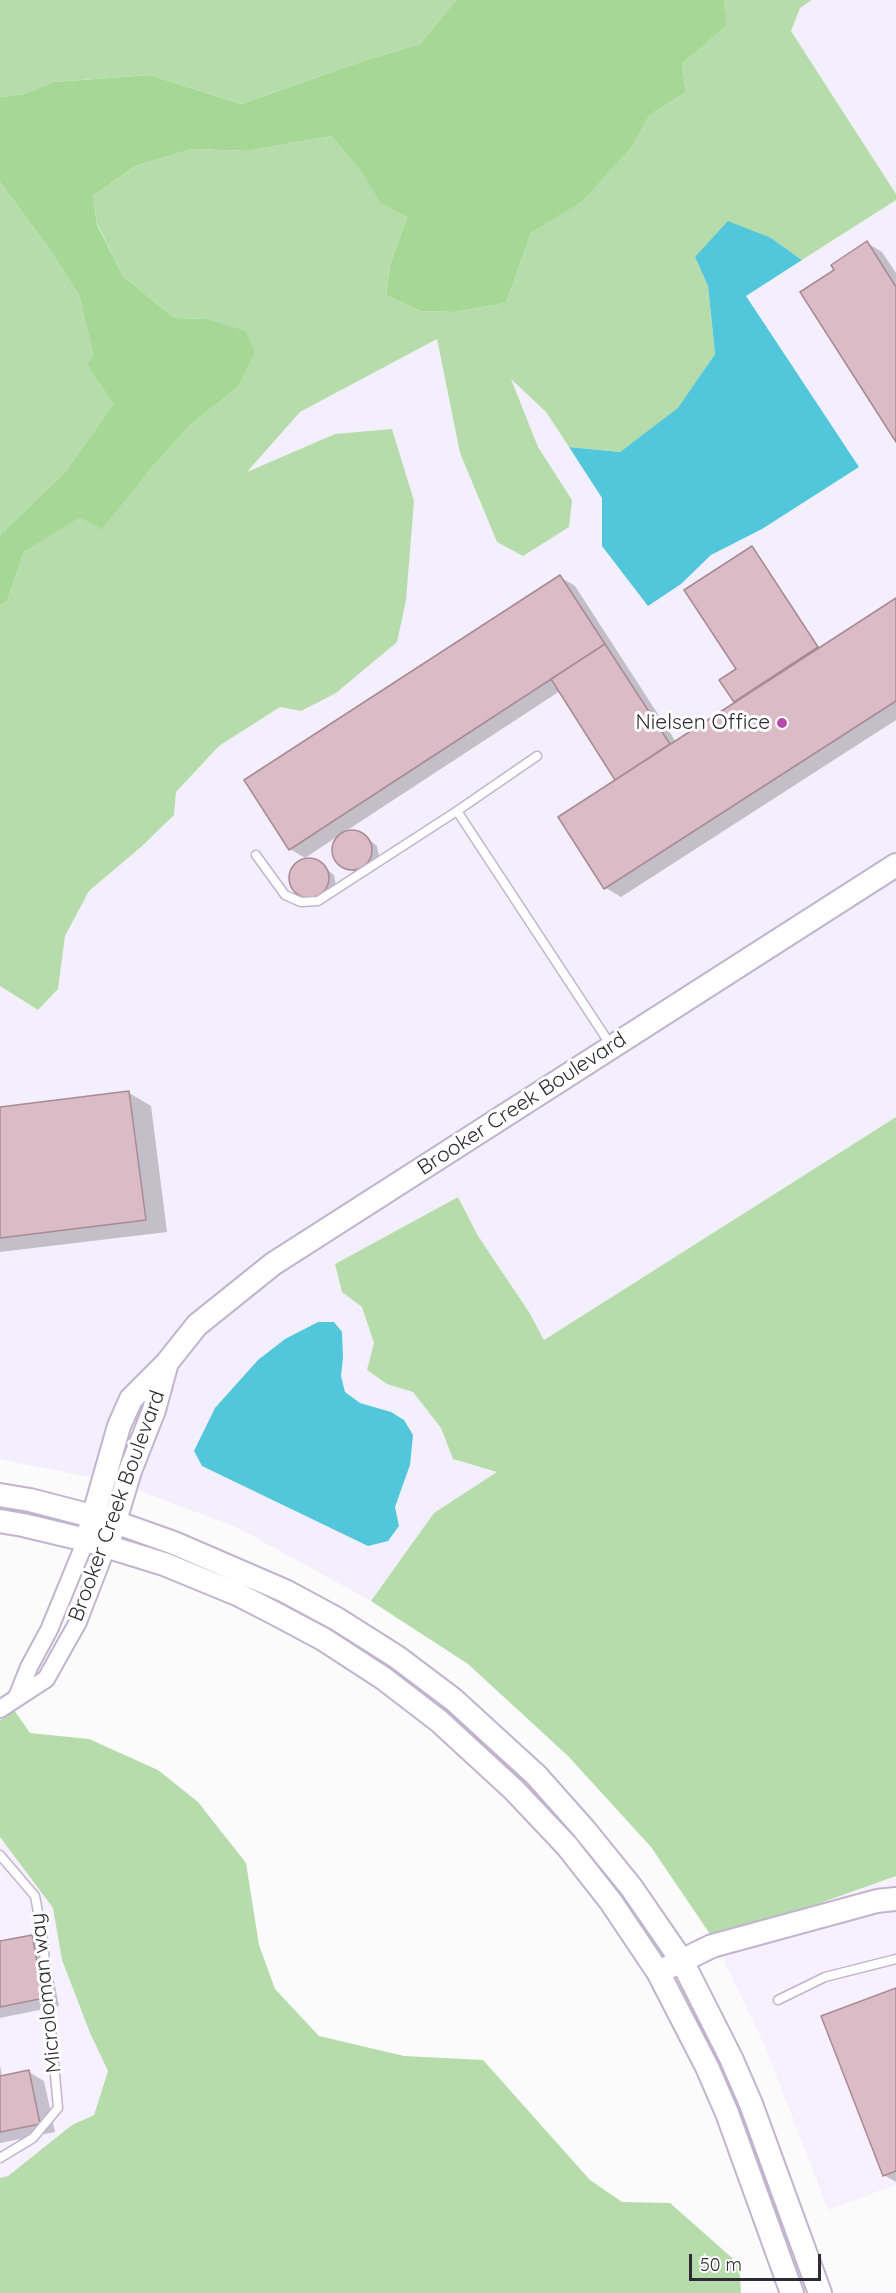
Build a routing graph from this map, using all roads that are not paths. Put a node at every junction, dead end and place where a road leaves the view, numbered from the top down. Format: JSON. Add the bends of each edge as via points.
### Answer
{"nodes":[{"id":1,"x":537,"y":756,"type":"dead end"},
{"id":2,"x":457,"y":811,"type":"junction"},
{"id":3,"x":256,"y":855,"type":"dead end"},
{"id":4,"x":896,"y":865,"type":"edge"},
{"id":5,"x":612,"y":1047,"type":"junction"},
{"id":6,"x":0,"y":1495,"type":"edge"},
{"id":7,"x":104,"y":1518,"type":"junction"},
{"id":8,"x":0,"y":1521,"type":"edge"},
{"id":9,"x":96,"y":1544,"type":"junction"},
{"id":10,"x":17,"y":1697,"type":"junction"},
{"id":11,"x":0,"y":1709,"type":"edge"},
{"id":12,"x":0,"y":1855,"type":"edge"},
{"id":13,"x":896,"y":1899,"type":"edge"},
{"id":14,"x":896,"y":1959,"type":"edge"},
{"id":15,"x":682,"y":1961,"type":"junction"},
{"id":16,"x":658,"y":1972,"type":"junction"},
{"id":17,"x":778,"y":2000,"type":"dead end"},
{"id":18,"x":0,"y":2158,"type":"edge"},
{"id":19,"x":792,"y":2293,"type":"edge"},
{"id":20,"x":820,"y":2293,"type":"edge"}],
"edges":[{"from":1,"to":2,"type":"lane"},
{"from":2,"to":3,"type":"lane","via":[[318,901],[301,902],[285,895]]},
{"from":2,"to":5,"type":"lane"},
{"from":4,"to":5,"type":"main road","name":"Brooker Creek Boulevard"},
{"from":5,"to":7,"type":"main road","name":"Brooker Creek Boulevard","via":[[273,1264],[197,1325],[166,1364],[154,1410],[130,1471]]},
{"from":6,"to":7,"type":"main road"},
{"from":7,"to":9,"type":"main road","name":"Brooker Creek Boulevard"},
{"from":7,"to":15,"type":"main road","via":[[183,1546],[285,1591],[397,1657],[454,1700],[536,1775],[585,1829]]},
{"from":8,"to":9,"type":"main road"},
{"from":9,"to":10,"type":"street","name":"Brooker Creek Boulevard","via":[[29,1667]]},
{"from":9,"to":10,"type":"street","name":"Brooker Creek Boulevard","via":[[78,1622],[46,1678]]},
{"from":9,"to":16,"type":"main road","via":[[164,1564],[237,1594],[323,1639],[383,1678],[430,1714],[514,1790],[567,1846]]},
{"from":10,"to":11,"type":"street","name":"Brooker Creek Boulevard"},
{"from":12,"to":18,"type":"lane","name":"Microloman way","via":[[35,1896],[43,1940],[58,2108],[33,2138]]},
{"from":13,"to":15,"type":"main road","via":[[712,1946]]},
{"from":14,"to":17,"type":"lane","via":[[825,1977]]},
{"from":15,"to":16,"type":"main road"},
{"from":15,"to":20,"type":"main road","via":[[751,2104]]},
{"from":16,"to":19,"type":"main road","via":[[727,2113]]}]}
